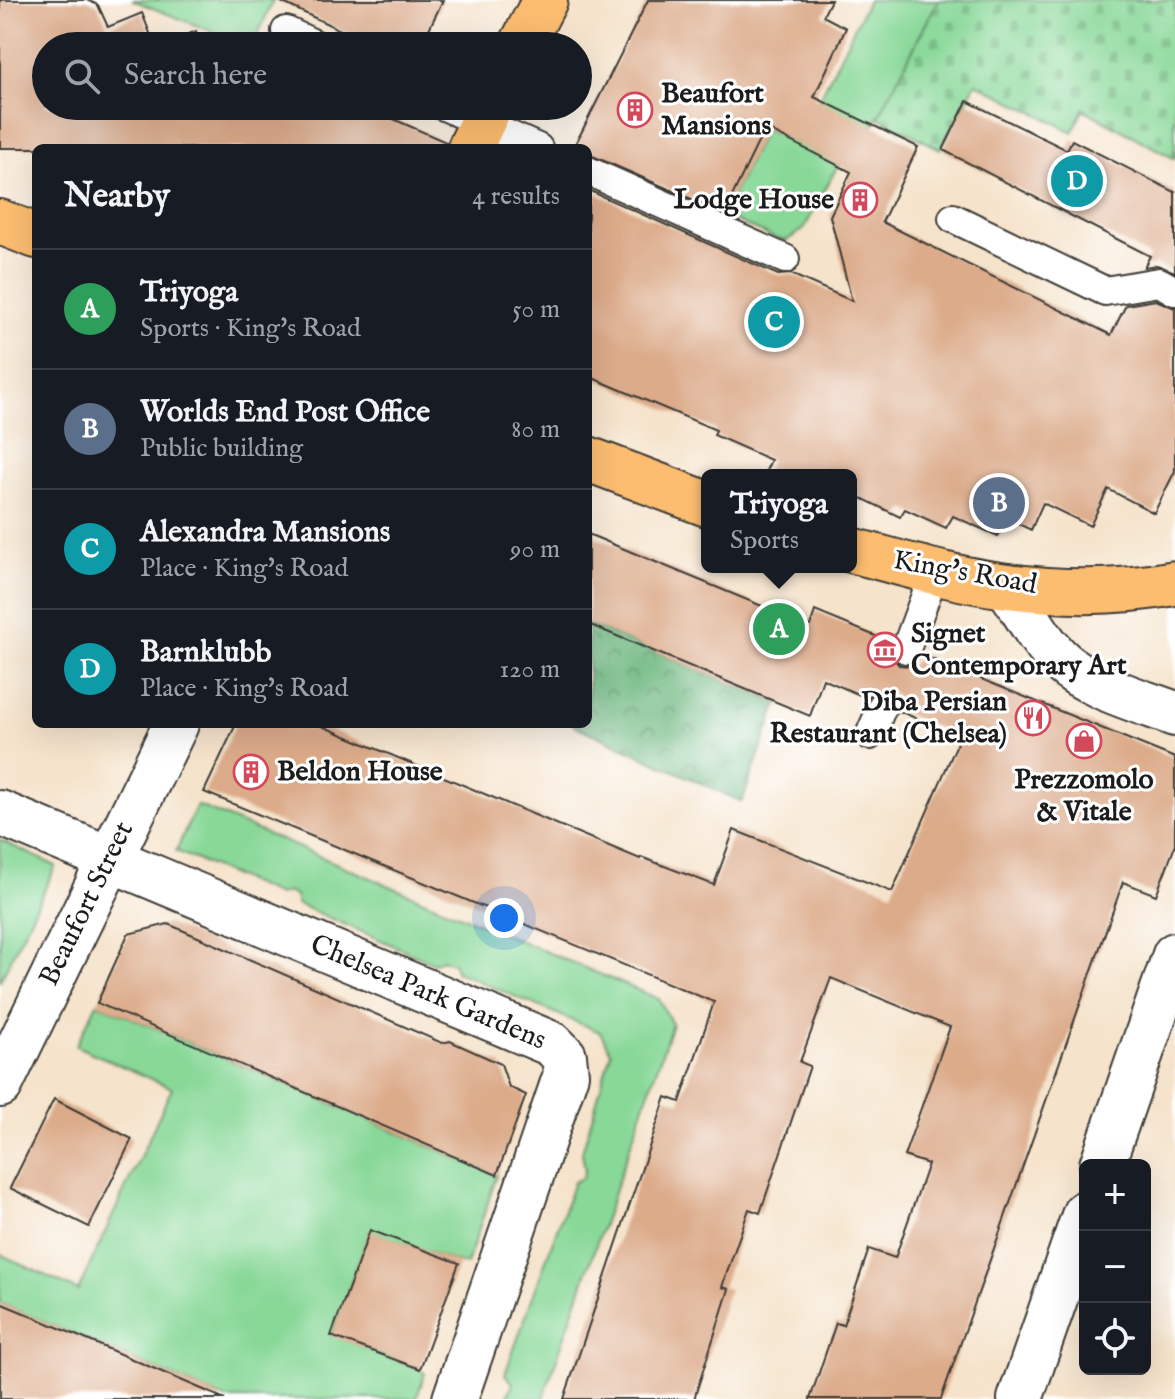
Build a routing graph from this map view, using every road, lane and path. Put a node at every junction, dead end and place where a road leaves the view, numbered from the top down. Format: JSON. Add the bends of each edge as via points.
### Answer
{"nodes":[{"id":1,"x":545,"y":0,"type":"edge"},
{"id":2,"x":528,"y":32,"type":"edge"},
{"id":3,"x":471,"y":121,"type":"edge"},
{"id":4,"x":528,"y":144,"type":"edge"},
{"id":5,"x":592,"y":173,"type":"edge"},
{"id":6,"x":953,"y":218,"type":"dead end"},
{"id":7,"x":0,"y":222,"type":"edge"},
{"id":8,"x":32,"y":234,"type":"edge"},
{"id":9,"x":785,"y":259,"type":"dead end"},
{"id":10,"x":1175,"y":291,"type":"edge"},
{"id":11,"x":592,"y":461,"type":"edge"},
{"id":12,"x":701,"y":502,"type":"edge"},
{"id":13,"x":857,"y":552,"type":"edge"},
{"id":14,"x":935,"y":571,"type":"junction"},
{"id":15,"x":1175,"y":583,"type":"edge"},
{"id":16,"x":1007,"y":586,"type":"junction"},
{"id":17,"x":906,"y":649,"type":"dead end"},
{"id":18,"x":883,"y":705,"type":"dead end"},
{"id":19,"x":1175,"y":714,"type":"edge"},
{"id":20,"x":174,"y":728,"type":"edge"},
{"id":21,"x":870,"y":735,"type":"dead end"},
{"id":22,"x":0,"y":813,"type":"edge"},
{"id":23,"x":109,"y":859,"type":"junction"},
{"id":24,"x":1175,"y":955,"type":"edge"},
{"id":25,"x":0,"y":1085,"type":"edge"},
{"id":26,"x":1104,"y":1159,"type":"edge"},
{"id":27,"x":1079,"y":1230,"type":"edge"},
{"id":28,"x":455,"y":1399,"type":"edge"},
{"id":29,"x":1020,"y":1399,"type":"edge"}],
"edges":[{"from":1,"to":2,"type":"main road"},
{"from":3,"to":4,"type":"lane"},
{"from":5,"to":9,"type":"lane"},
{"from":6,"to":10,"type":"lane","via":[[1105,291],[1159,282]]},
{"from":7,"to":8,"type":"main road"},
{"from":11,"to":12,"type":"main road"},
{"from":13,"to":14,"type":"main road","name":"King's Road"},
{"from":14,"to":16,"type":"main road","name":"King's Road"},
{"from":14,"to":17,"type":"lane"},
{"from":15,"to":16,"type":"main road","name":"King's Road","via":[[1102,589]]},
{"from":16,"to":19,"type":"street","via":[[1063,663],[1098,684]]},
{"from":18,"to":21,"type":"lane"},
{"from":20,"to":23,"type":"street","name":"Beaufort Street"},
{"from":22,"to":23,"type":"street","name":"Chelsea Park Gardens"},
{"from":23,"to":25,"type":"street","name":"Beaufort Street"},
{"from":23,"to":28,"type":"street","name":"Chelsea Park Gardens","via":[[552,1044],[564,1056],[566,1074]]},
{"from":24,"to":26,"type":"street"},
{"from":27,"to":29,"type":"street"}]}
